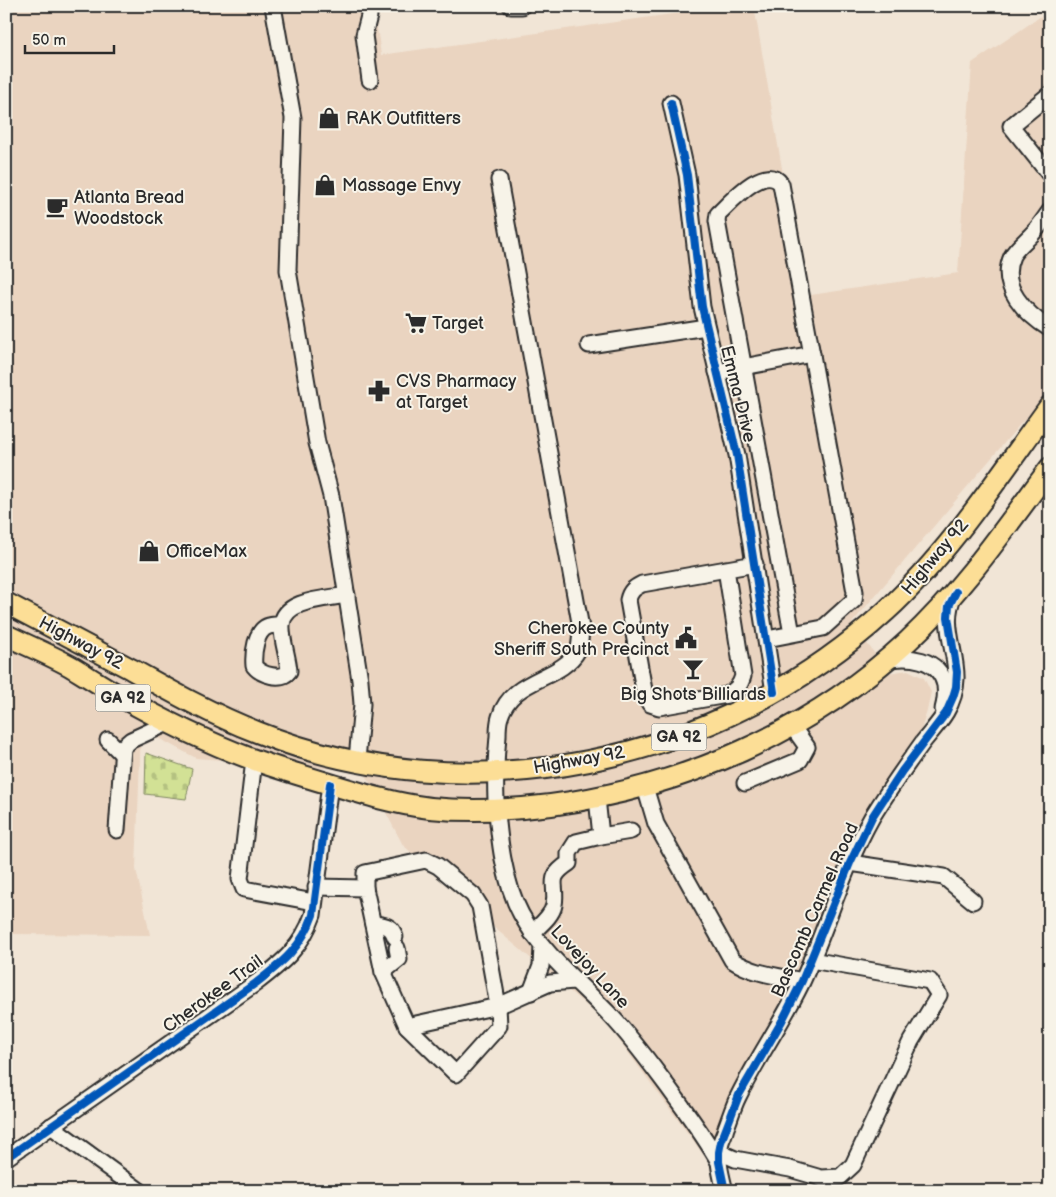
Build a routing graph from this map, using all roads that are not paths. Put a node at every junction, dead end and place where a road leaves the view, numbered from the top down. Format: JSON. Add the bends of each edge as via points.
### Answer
{"nodes":[{"id":1,"x":274,"y":6,"type":"edge"},
{"id":2,"x":368,"y":6,"type":"edge"},
{"id":3,"x":511,"y":6,"type":"edge"},
{"id":4,"x":522,"y":6,"type":"edge"},
{"id":5,"x":370,"y":80,"type":"dead end"},
{"id":6,"x":1050,"y":94,"type":"edge"},
{"id":7,"x":671,"y":103,"type":"dead end"},
{"id":8,"x":1050,"y":175,"type":"edge"},
{"id":9,"x":500,"y":180,"type":"dead end"},
{"id":10,"x":1050,"y":211,"type":"edge"},
{"id":11,"x":1048,"y":326,"type":"edge"},
{"id":12,"x":706,"y":327,"type":"junction"},
{"id":13,"x":590,"y":345,"type":"dead end"},
{"id":14,"x":812,"y":354,"type":"junction"},
{"id":15,"x":744,"y":367,"type":"junction"},
{"id":16,"x":717,"y":372,"type":"junction"},
{"id":17,"x":1050,"y":406,"type":"edge"},
{"id":18,"x":1050,"y":468,"type":"edge"},
{"id":19,"x":756,"y":564,"type":"junction"},
{"id":20,"x":726,"y":569,"type":"junction"},
{"id":21,"x":956,"y":592,"type":"junction"},
{"id":22,"x":348,"y":595,"type":"junction"},
{"id":23,"x":6,"y":603,"type":"edge"},
{"id":24,"x":282,"y":624,"type":"dead end"},
{"id":25,"x":792,"y":634,"type":"junction"},
{"id":26,"x":6,"y":635,"type":"edge"},
{"id":27,"x":766,"y":639,"type":"junction"},
{"id":28,"x":886,"y":660,"type":"junction"},
{"id":29,"x":774,"y":692,"type":"junction"},
{"id":30,"x":170,"y":722,"type":"junction"},
{"id":31,"x":938,"y":723,"type":"junction"},
{"id":32,"x":792,"y":726,"type":"junction"},
{"id":33,"x":108,"y":740,"type":"dead end"},
{"id":34,"x":122,"y":754,"type":"junction"},
{"id":35,"x":254,"y":760,"type":"junction"},
{"id":36,"x":357,"y":760,"type":"junction"},
{"id":37,"x":494,"y":772,"type":"junction"},
{"id":38,"x":745,"y":783,"type":"dead end"},
{"id":39,"x":330,"y":784,"type":"junction"},
{"id":40,"x":644,"y":787,"type":"junction"},
{"id":41,"x":598,"y":798,"type":"junction"},
{"id":42,"x":497,"y":810,"type":"junction"},
{"id":43,"x":118,"y":830,"type":"dead end"},
{"id":44,"x":631,"y":831,"type":"dead end"},
{"id":45,"x":601,"y":836,"type":"junction"},
{"id":46,"x":850,"y":863,"type":"junction"},
{"id":47,"x":365,"y":888,"type":"junction"},
{"id":48,"x":315,"y":894,"type":"junction"},
{"id":49,"x":974,"y":901,"type":"dead end"},
{"id":50,"x":373,"y":924,"type":"junction"},
{"id":51,"x":532,"y":933,"type":"junction"},
{"id":52,"x":542,"y":946,"type":"junction"},
{"id":53,"x":811,"y":960,"type":"junction"},
{"id":54,"x":383,"y":972,"type":"junction"},
{"id":55,"x":574,"y":981,"type":"junction"},
{"id":56,"x":802,"y":981,"type":"junction"},
{"id":57,"x":531,"y":992,"type":"junction"},
{"id":58,"x":498,"y":1006,"type":"junction"},
{"id":59,"x":407,"y":1026,"type":"junction"},
{"id":60,"x":51,"y":1126,"type":"junction"},
{"id":61,"x":719,"y":1157,"type":"junction"},
{"id":62,"x":6,"y":1158,"type":"edge"},
{"id":63,"x":822,"y":1184,"type":"edge"},
{"id":64,"x":140,"y":1191,"type":"edge"},
{"id":65,"x":725,"y":1191,"type":"edge"}],
"edges":[{"from":1,"to":22,"type":"street","via":[[292,118],[288,270],[317,444],[331,496]]},
{"from":2,"to":5,"type":"street","via":[[364,35]]},
{"from":3,"to":4,"type":"street"},
{"from":6,"to":8,"type":"street","via":[[1011,126]]},
{"from":7,"to":12,"type":"street","name":"Emma Drive","via":[[687,175]]},
{"from":9,"to":37,"type":"street","name":"Lovejoy Lane","via":[[581,628],[578,649],[565,664],[508,699],[500,718]]},
{"from":10,"to":11,"type":"street","via":[[1012,256],[1007,281],[1025,309]]},
{"from":12,"to":13,"type":"street"},
{"from":12,"to":16,"type":"street","name":"Emma Drive"},
{"from":14,"to":15,"type":"street"},
{"from":14,"to":15,"type":"street","via":[[781,184],[771,177],[752,182],[718,214]]},
{"from":14,"to":25,"type":"street","via":[[855,592],[854,600],[823,628]]},
{"from":15,"to":16,"type":"street"},
{"from":15,"to":25,"type":"street"},
{"from":16,"to":19,"type":"street","name":"Emma Drive","via":[[737,455]]},
{"from":17,"to":29,"type":"main road","name":"Highway 92","number":"GA 92","via":[[958,530],[906,592],[842,648]]},
{"from":18,"to":21,"type":"main road","name":"Highway 92","number":"GA 92"},
{"from":19,"to":20,"type":"street"},
{"from":19,"to":27,"type":"street","name":"Emma Drive"},
{"from":20,"to":20,"type":"street","via":[[642,584],[630,593],[628,600],[645,696],[650,704],[659,707],[727,695],[740,684],[743,676]]},
{"from":21,"to":28,"type":"main road","name":"Highway 92","number":"GA 92"},
{"from":21,"to":31,"type":"street","name":"Bascomb Carmel Road","via":[[948,617],[957,672],[956,686],[946,713]]},
{"from":22,"to":24,"type":"street","via":[[297,604],[286,613]]},
{"from":22,"to":36,"type":"street","via":[[362,704]]},
{"from":23,"to":36,"type":"main road","name":"Highway 92","number":"GA 92","via":[[224,718],[296,745]]},
{"from":25,"to":27,"type":"street"},
{"from":26,"to":30,"type":"main road","name":"Highway 92","number":"GA 92","via":[[70,666]]},
{"from":27,"to":29,"type":"street","name":"Emma Drive"},
{"from":28,"to":31,"type":"street","name":"Bascomb Carmel Road","via":[[911,658],[924,661],[937,671],[945,685],[943,711]]},
{"from":28,"to":32,"type":"main road","name":"Highway 92","number":"GA 92","via":[[840,696]]},
{"from":29,"to":37,"type":"main road","name":"Highway 92","number":"GA 92","via":[[706,727],[635,751],[567,765]]},
{"from":30,"to":34,"type":"street","via":[[131,740],[122,748]]},
{"from":30,"to":35,"type":"main road","name":"Highway 92","number":"GA 92"},
{"from":31,"to":46,"type":"street","name":"Bascomb Carmel Road","via":[[887,793]]},
{"from":32,"to":38,"type":"street","via":[[807,747],[800,760]]},
{"from":32,"to":40,"type":"main road","name":"Highway 92","number":"GA 92","via":[[717,761]]},
{"from":33,"to":34,"type":"street"},
{"from":34,"to":43,"type":"street"},
{"from":35,"to":39,"type":"main road","name":"Highway 92","number":"GA 92"},
{"from":35,"to":48,"type":"street","via":[[240,879],[244,890]]},
{"from":36,"to":37,"type":"main road","name":"Highway 92","number":"GA 92","via":[[434,771]]},
{"from":37,"to":42,"type":"street","name":"Lovejoy Lane"},
{"from":39,"to":42,"type":"main road","name":"Highway 92","number":"GA 92","via":[[429,808]]},
{"from":39,"to":48,"type":"street","name":"Cherokee Trail"},
{"from":40,"to":41,"type":"main road","name":"Highway 92","number":"GA 92"},
{"from":40,"to":56,"type":"street","via":[[656,824],[732,960],[754,971]]},
{"from":41,"to":42,"type":"main road","name":"Highway 92","number":"GA 92"},
{"from":41,"to":45,"type":"street"},
{"from":42,"to":51,"type":"street","name":"Lovejoy Lane","via":[[504,865],[511,890]]},
{"from":44,"to":45,"type":"street"},
{"from":45,"to":51,"type":"street","via":[[576,842],[569,853],[569,863],[553,880],[554,905],[550,914]]},
{"from":46,"to":49,"type":"street","via":[[944,877]]},
{"from":46,"to":53,"type":"street","name":"Bascomb Carmel Road"},
{"from":47,"to":48,"type":"street"},
{"from":47,"to":50,"type":"street"},
{"from":47,"to":58,"type":"street","via":[[365,872],[426,860],[438,866],[473,896],[480,906]]},
{"from":48,"to":60,"type":"street","name":"Cherokee Trail","via":[[308,930],[288,958]]},
{"from":50,"to":54,"type":"street"},
{"from":50,"to":54,"type":"street","via":[[388,926],[394,931],[399,959]]},
{"from":51,"to":52,"type":"street","name":"Lovejoy Lane"},
{"from":52,"to":55,"type":"street","name":"Lovejoy Lane"},
{"from":52,"to":57,"type":"street","via":[[541,966]]},
{"from":53,"to":56,"type":"street","name":"Bascomb Carmel Road"},
{"from":53,"to":63,"type":"street","via":[[930,981],[939,995],[911,1041],[853,1165],[840,1177]]},
{"from":54,"to":59,"type":"street"},
{"from":55,"to":57,"type":"street","via":[[550,983]]},
{"from":55,"to":61,"type":"street","name":"Lovejoy Lane","via":[[643,1054]]},
{"from":56,"to":61,"type":"street","name":"Bascomb Carmel Road","via":[[739,1095],[721,1142]]},
{"from":57,"to":58,"type":"street"},
{"from":58,"to":59,"type":"street"},
{"from":58,"to":59,"type":"street","via":[[498,1026],[456,1074]]},
{"from":60,"to":62,"type":"street","name":"Cherokee Trail"},
{"from":60,"to":64,"type":"street"},
{"from":61,"to":63,"type":"street","via":[[790,1169]]},
{"from":61,"to":65,"type":"street"}]}
